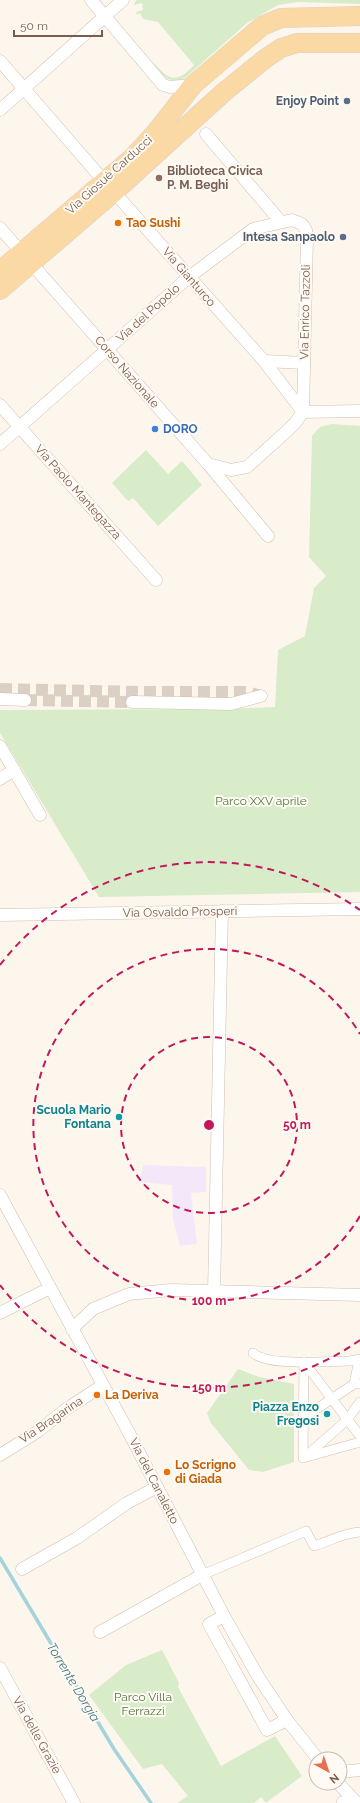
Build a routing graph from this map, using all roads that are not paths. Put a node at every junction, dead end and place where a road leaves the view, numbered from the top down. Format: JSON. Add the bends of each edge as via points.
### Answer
{"nodes":[{"id":1,"x":91,"y":0,"type":"edge"},
{"id":2,"x":123,"y":0,"type":"edge"},
{"id":3,"x":105,"y":16,"type":"junction"},
{"id":4,"x":360,"y":16,"type":"edge"},
{"id":5,"x":360,"y":43,"type":"edge"},
{"id":6,"x":0,"y":61,"type":"edge"},
{"id":7,"x":193,"y":85,"type":"junction"},
{"id":8,"x":24,"y":90,"type":"junction"},
{"id":9,"x":0,"y":110,"type":"edge"},
{"id":10,"x":206,"y":134,"type":"dead end"},
{"id":11,"x":109,"y":186,"type":"junction"},
{"id":12,"x":287,"y":221,"type":"junction"},
{"id":13,"x":0,"y":228,"type":"edge"},
{"id":14,"x":27,"y":258,"type":"junction"},
{"id":15,"x":0,"y":271,"type":"edge"},
{"id":16,"x":189,"y":277,"type":"junction"},
{"id":17,"x":0,"y":290,"type":"edge"},
{"id":18,"x":108,"y":349,"type":"junction"},
{"id":19,"x":264,"y":361,"type":"junction"},
{"id":20,"x":304,"y":363,"type":"junction"},
{"id":21,"x":0,"y":405,"type":"edge"},
{"id":22,"x":360,"y":411,"type":"edge"},
{"id":23,"x":303,"y":412,"type":"junction"},
{"id":24,"x":19,"y":427,"type":"junction"},
{"id":25,"x":0,"y":444,"type":"edge"},
{"id":26,"x":208,"y":464,"type":"junction"},
{"id":27,"x":268,"y":536,"type":"dead end"},
{"id":28,"x":156,"y":580,"type":"dead end"},
{"id":29,"x":261,"y":696,"type":"dead end"},
{"id":30,"x":0,"y":699,"type":"edge"},
{"id":31,"x":25,"y":700,"type":"tunnel mouth"},
{"id":32,"x":132,"y":702,"type":"tunnel mouth"},
{"id":33,"x":0,"y":746,"type":"edge"},
{"id":34,"x":14,"y":770,"type":"junction"},
{"id":35,"x":0,"y":779,"type":"edge"},
{"id":36,"x":40,"y":815,"type":"dead end"},
{"id":37,"x":360,"y":909,"type":"edge"},
{"id":38,"x":222,"y":911,"type":"junction"},
{"id":39,"x":0,"y":915,"type":"edge"},
{"id":40,"x":0,"y":1195,"type":"edge"},
{"id":41,"x":50,"y":1288,"type":"junction"},
{"id":42,"x":214,"y":1292,"type":"junction"},
{"id":43,"x":360,"y":1295,"type":"edge"},
{"id":44,"x":0,"y":1313,"type":"edge"},
{"id":45,"x":72,"y":1329,"type":"junction"},
{"id":46,"x":253,"y":1352,"type":"dead end"},
{"id":47,"x":359,"y":1360,"type":"edge"},
{"id":48,"x":304,"y":1362,"type":"junction"},
{"id":49,"x":357,"y":1384,"type":"edge"},
{"id":50,"x":103,"y":1386,"type":"junction"},
{"id":51,"x":332,"y":1399,"type":"junction"},
{"id":52,"x":360,"y":1402,"type":"edge"},
{"id":53,"x":303,"y":1418,"type":"junction"},
{"id":54,"x":347,"y":1420,"type":"junction"},
{"id":55,"x":360,"y":1436,"type":"edge"},
{"id":56,"x":360,"y":1442,"type":"edge"},
{"id":57,"x":0,"y":1455,"type":"edge"},
{"id":58,"x":303,"y":1458,"type":"junction"},
{"id":59,"x":157,"y":1487,"type":"junction"},
{"id":60,"x":360,"y":1532,"type":"edge"},
{"id":61,"x":22,"y":1570,"type":"dead end"},
{"id":62,"x":202,"y":1575,"type":"junction"},
{"id":63,"x":224,"y":1616,"type":"junction"},
{"id":64,"x":100,"y":1632,"type":"dead end"},
{"id":65,"x":0,"y":1668,"type":"edge"},
{"id":66,"x":287,"y":1720,"type":"junction"},
{"id":67,"x":312,"y":1751,"type":"edge"},
{"id":68,"x":360,"y":1770,"type":"edge"},
{"id":69,"x":348,"y":1771,"type":"edge"},
{"id":70,"x":344,"y":1800,"type":"edge"},
{"id":71,"x":74,"y":1803,"type":"edge"},
{"id":72,"x":357,"y":1803,"type":"edge"}],
"edges":[{"from":1,"to":3,"type":"street"},
{"from":2,"to":3,"type":"street"},
{"from":3,"to":7,"type":"street","via":[[163,85]]},
{"from":3,"to":8,"type":"street"},
{"from":4,"to":7,"type":"main road","name":"Via Giosuè Carducci","via":[[281,18],[262,26]]},
{"from":5,"to":11,"type":"main road","name":"Via Giosuè Carducci","via":[[297,43],[281,48]]},
{"from":6,"to":8,"type":"street","name":"Via Gianturco"},
{"from":7,"to":11,"type":"main road","name":"Via Giosuè Carducci"},
{"from":8,"to":9,"type":"street"},
{"from":8,"to":11,"type":"street","name":"Via Gianturco"},
{"from":10,"to":12,"type":"street","name":"Via Enrico Tazzoli"},
{"from":11,"to":14,"type":"main road","name":"Via Giosuè Carducci"},
{"from":11,"to":16,"type":"street","name":"Via Gianturco"},
{"from":12,"to":16,"type":"street","name":"Via del Popolo","via":[[253,229]]},
{"from":12,"to":20,"type":"street","name":"Via Enrico Tazzoli","via":[[302,224],[307,237]]},
{"from":13,"to":14,"type":"street","name":"Corso Nazionale"},
{"from":14,"to":15,"type":"main road","name":"Via Giosuè Carducci"},
{"from":14,"to":17,"type":"main road","name":"Via Giosuè Carducci"},
{"from":14,"to":18,"type":"street","name":"Corso Nazionale"},
{"from":16,"to":18,"type":"street","name":"Via del Popolo"},
{"from":16,"to":19,"type":"street","name":"Via Gianturco"},
{"from":18,"to":24,"type":"street","name":"Via del Popolo"},
{"from":18,"to":26,"type":"street","name":"Corso Nazionale"},
{"from":19,"to":20,"type":"street"},
{"from":19,"to":23,"type":"street","name":"Via Gianturco"},
{"from":20,"to":23,"type":"street","name":"Via Enrico Tazzoli"},
{"from":21,"to":24,"type":"street","name":"Via Paolo Mantegazza"},
{"from":22,"to":23,"type":"street"},
{"from":23,"to":26,"type":"street","via":[[287,431],[247,467],[231,470]]},
{"from":24,"to":25,"type":"street","name":"Via del Popolo"},
{"from":24,"to":28,"type":"street","name":"Via Paolo Mantegazza"},
{"from":26,"to":27,"type":"street","name":"Corso Nazionale"},
{"from":29,"to":32,"type":"street","via":[[231,704]]},
{"from":30,"to":31,"type":"street"},
{"from":33,"to":34,"type":"street"},
{"from":34,"to":35,"type":"street"},
{"from":34,"to":36,"type":"street"},
{"from":37,"to":38,"type":"street","name":"Via Osvaldo Prosperi"},
{"from":38,"to":39,"type":"street","name":"Via Osvaldo Prosperi"},
{"from":38,"to":42,"type":"street"},
{"from":40,"to":41,"type":"street","name":"Via del Canaletto"},
{"from":41,"to":44,"type":"street"},
{"from":41,"to":45,"type":"street","name":"Via del Canaletto"},
{"from":42,"to":43,"type":"street"},
{"from":42,"to":45,"type":"street","via":[[171,1290],[129,1294],[93,1309]]},
{"from":45,"to":50,"type":"street","name":"Via del Canaletto"},
{"from":46,"to":48,"type":"street","via":[[262,1358],[282,1362]]},
{"from":47,"to":48,"type":"street"},
{"from":47,"to":49,"type":"street"},
{"from":48,"to":51,"type":"street"},
{"from":48,"to":53,"type":"street"},
{"from":49,"to":51,"type":"street"},
{"from":50,"to":57,"type":"street","name":"Via Bragarina"},
{"from":50,"to":59,"type":"street","name":"Via del Canaletto"},
{"from":51,"to":53,"type":"street"},
{"from":51,"to":54,"type":"street"},
{"from":52,"to":54,"type":"street"},
{"from":53,"to":58,"type":"street"},
{"from":54,"to":55,"type":"street"},
{"from":54,"to":58,"type":"street"},
{"from":56,"to":58,"type":"street"},
{"from":59,"to":61,"type":"street"},
{"from":59,"to":62,"type":"street","name":"Via del Canaletto"},
{"from":60,"to":62,"type":"street","via":[[340,1535],[314,1546],[306,1531]]},
{"from":62,"to":63,"type":"street","name":"Via del Canaletto"},
{"from":62,"to":64,"type":"street"},
{"from":63,"to":66,"type":"street","name":"Via del Canaletto","via":[[259,1678]]},
{"from":63,"to":66,"type":"street","via":[[209,1624],[267,1730]]},
{"from":65,"to":71,"type":"street","name":"Via delle Grazie"},
{"from":66,"to":67,"type":"street","name":"Via del Canaletto"},
{"from":68,"to":69,"type":"street"},
{"from":70,"to":72,"type":"street"}]}
